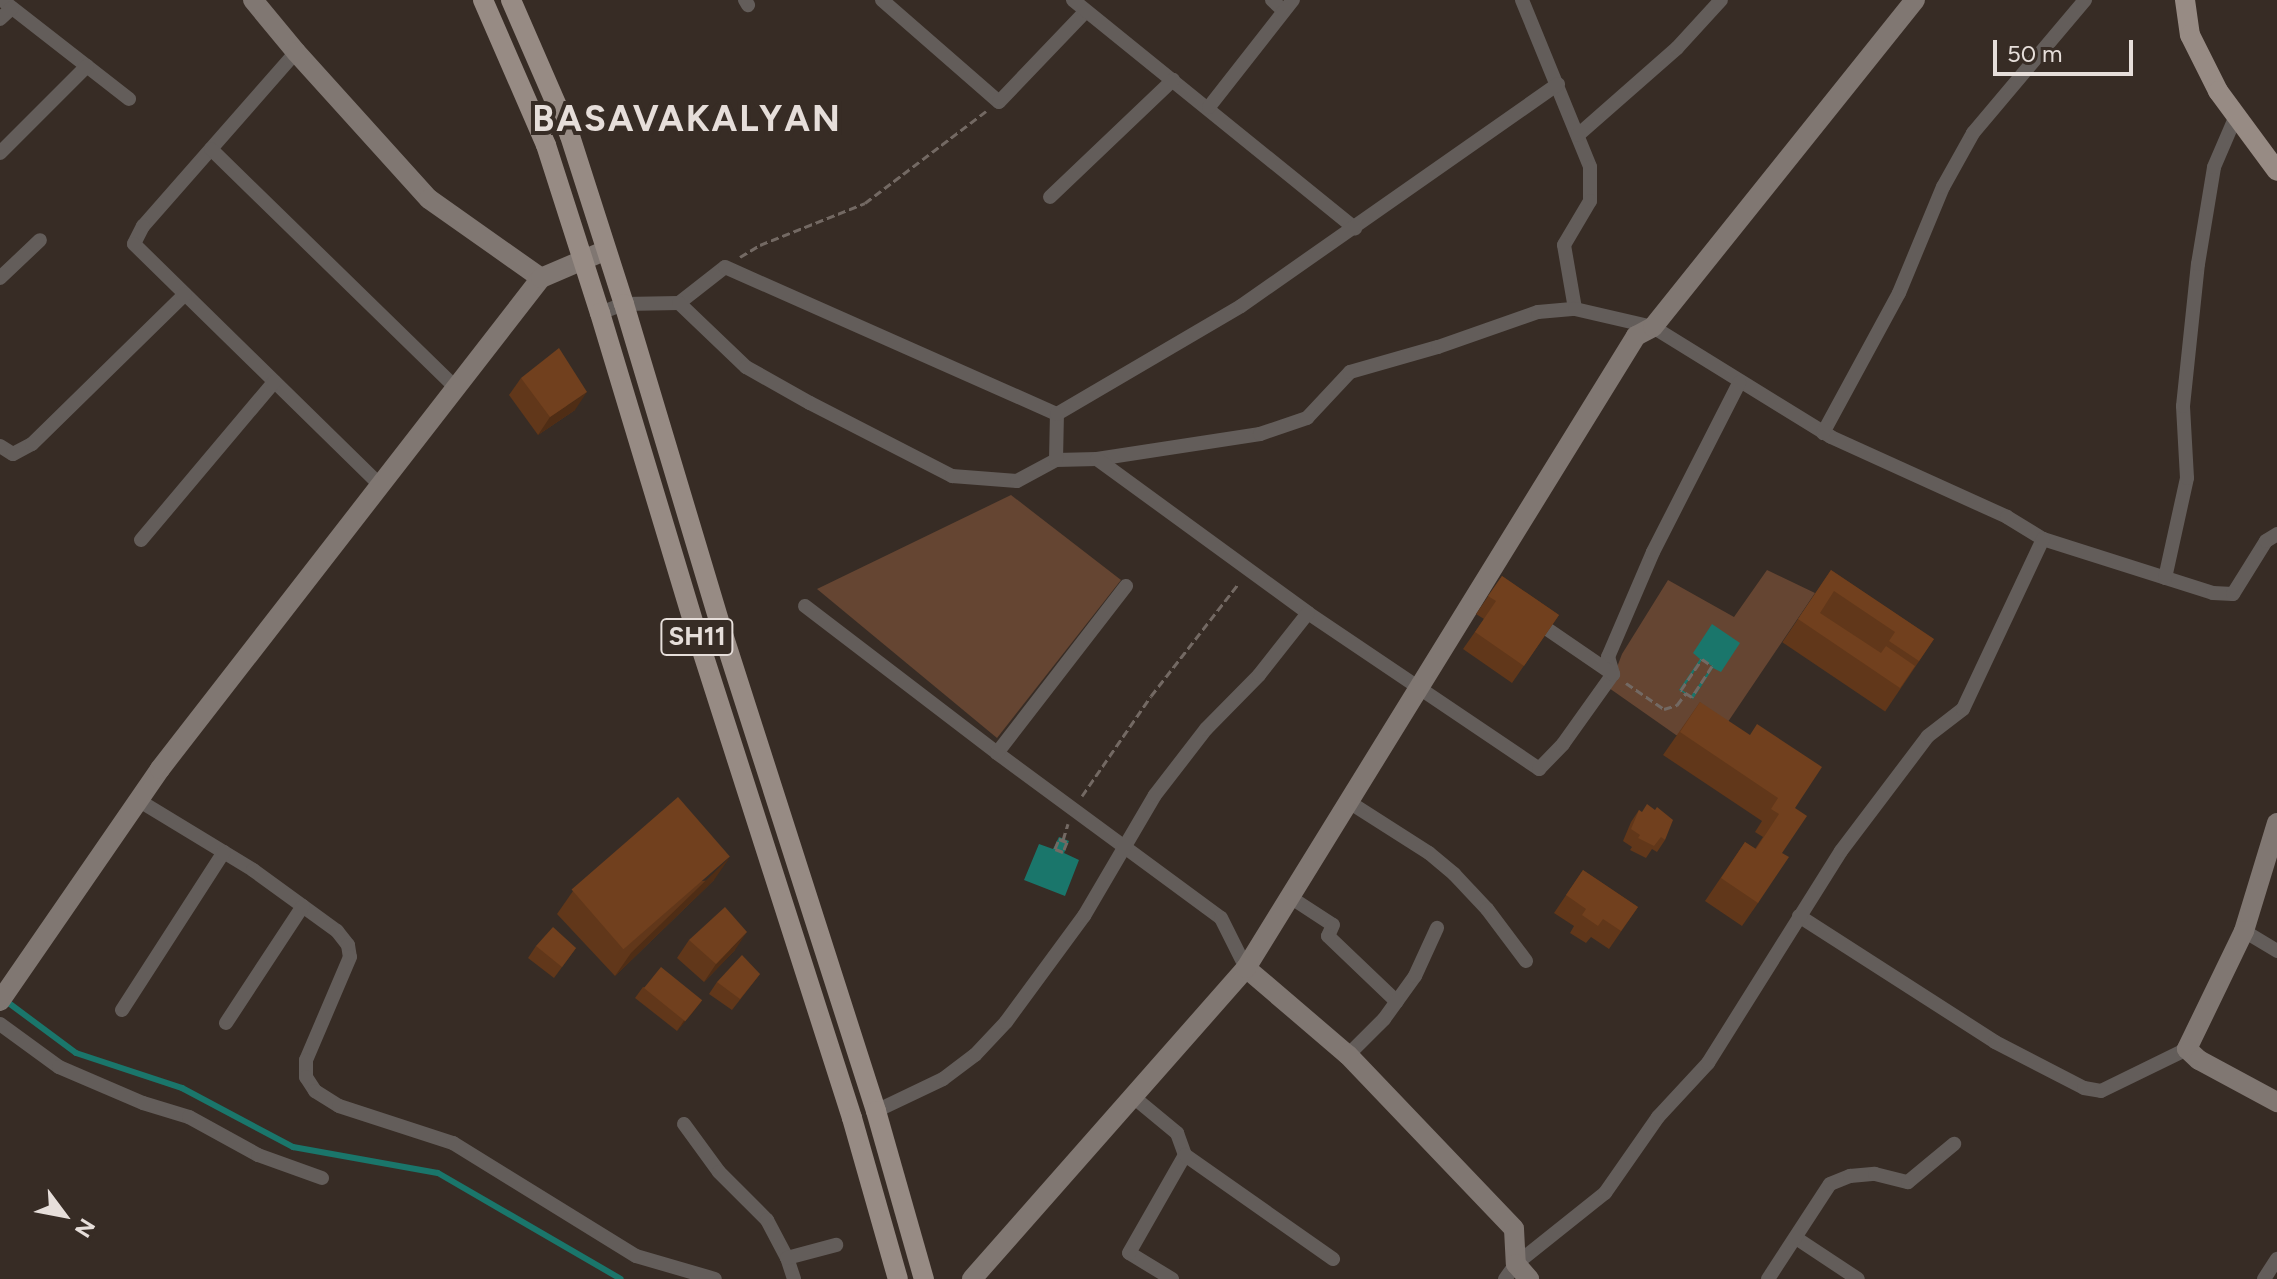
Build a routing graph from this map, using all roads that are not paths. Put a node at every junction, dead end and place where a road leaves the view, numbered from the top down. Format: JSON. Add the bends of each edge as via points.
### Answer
{"nodes":[{"id":1,"x":253,"y":0,"type":"edge"},
{"id":2,"x":483,"y":0,"type":"edge"},
{"id":3,"x":511,"y":0,"type":"edge"},
{"id":4,"x":882,"y":0,"type":"edge"},
{"id":5,"x":1073,"y":0,"type":"edge"},
{"id":6,"x":1272,"y":0,"type":"edge"},
{"id":7,"x":1522,"y":0,"type":"edge"},
{"id":8,"x":1721,"y":0,"type":"edge"},
{"id":9,"x":1915,"y":0,"type":"edge"},
{"id":10,"x":2085,"y":0,"type":"edge"},
{"id":11,"x":2185,"y":0,"type":"edge"},
{"id":12,"x":7,"y":4,"type":"edge"},
{"id":13,"x":1289,"y":5,"type":"edge"},
{"id":14,"x":1085,"y":12,"type":"junction"},
{"id":15,"x":0,"y":19,"type":"edge"},
{"id":16,"x":296,"y":52,"type":"junction"},
{"id":17,"x":87,"y":66,"type":"junction"},
{"id":18,"x":1173,"y":80,"type":"junction"},
{"id":19,"x":1558,"y":84,"type":"junction"},
{"id":20,"x":129,"y":99,"type":"dead end"},
{"id":21,"x":1209,"y":107,"type":"junction"},
{"id":22,"x":2236,"y":116,"type":"junction"},
{"id":23,"x":1578,"y":135,"type":"junction"},
{"id":24,"x":211,"y":149,"type":"junction"},
{"id":25,"x":0,"y":153,"type":"edge"},
{"id":26,"x":2277,"y":171,"type":"edge"},
{"id":27,"x":1050,"y":197,"type":"dead end"},
{"id":28,"x":1355,"y":228,"type":"junction"},
{"id":29,"x":40,"y":240,"type":"dead end"},
{"id":30,"x":604,"y":251,"type":"junction"},
{"id":31,"x":581,"y":259,"type":"junction"},
{"id":32,"x":0,"y":278,"type":"edge"},
{"id":33,"x":541,"y":278,"type":"junction"},
{"id":34,"x":185,"y":294,"type":"junction"},
{"id":35,"x":679,"y":303,"type":"junction"},
{"id":36,"x":624,"y":304,"type":"junction"},
{"id":37,"x":1575,"y":309,"type":"junction"},
{"id":38,"x":600,"y":313,"type":"junction"},
{"id":39,"x":1653,"y":327,"type":"junction"},
{"id":40,"x":274,"y":382,"type":"junction"},
{"id":41,"x":1739,"y":383,"type":"junction"},
{"id":42,"x":456,"y":388,"type":"junction"},
{"id":43,"x":1057,"y":414,"type":"junction"},
{"id":44,"x":1823,"y":433,"type":"junction"},
{"id":45,"x":0,"y":446,"type":"edge"},
{"id":46,"x":1097,"y":459,"type":"junction"},
{"id":47,"x":1056,"y":460,"type":"junction"},
{"id":48,"x":380,"y":485,"type":"junction"},
{"id":49,"x":2277,"y":534,"type":"edge"},
{"id":50,"x":2043,"y":539,"type":"junction"},
{"id":51,"x":141,"y":540,"type":"dead end"},
{"id":52,"x":2165,"y":578,"type":"junction"},
{"id":53,"x":1126,"y":586,"type":"dead end"},
{"id":54,"x":805,"y":606,"type":"dead end"},
{"id":55,"x":1516,"y":607,"type":"edge"},
{"id":56,"x":1308,"y":613,"type":"junction"},
{"id":57,"x":1613,"y":674,"type":"junction"},
{"id":58,"x":1418,"y":689,"type":"junction"},
{"id":59,"x":997,"y":753,"type":"junction"},
{"id":60,"x":138,"y":800,"type":"junction"},
{"id":61,"x":1349,"y":802,"type":"junction"},
{"id":62,"x":2277,"y":823,"type":"edge"},
{"id":63,"x":1126,"y":847,"type":"junction"},
{"id":64,"x":224,"y":852,"type":"junction"},
{"id":65,"x":1290,"y":897,"type":"junction"},
{"id":66,"x":303,"y":906,"type":"junction"},
{"id":67,"x":1799,"y":916,"type":"junction"},
{"id":68,"x":1437,"y":928,"type":"dead end"},
{"id":69,"x":2244,"y":931,"type":"junction"},
{"id":70,"x":2277,"y":951,"type":"edge"},
{"id":71,"x":1526,"y":961,"type":"dead end"},
{"id":72,"x":1246,"y":968,"type":"junction"},
{"id":73,"x":0,"y":1001,"type":"edge"},
{"id":74,"x":1397,"y":1002,"type":"junction"},
{"id":75,"x":122,"y":1010,"type":"dead end"},
{"id":76,"x":226,"y":1023,"type":"dead end"},
{"id":77,"x":0,"y":1024,"type":"edge"},
{"id":78,"x":2187,"y":1049,"type":"junction"},
{"id":79,"x":1348,"y":1055,"type":"junction"},
{"id":80,"x":1131,"y":1095,"type":"junction"},
{"id":81,"x":2277,"y":1102,"type":"edge"},
{"id":82,"x":876,"y":1111,"type":"junction"},
{"id":83,"x":684,"y":1124,"type":"dead end"},
{"id":84,"x":1954,"y":1144,"type":"dead end"},
{"id":85,"x":1185,"y":1155,"type":"junction"},
{"id":86,"x":322,"y":1178,"type":"dead end"},
{"id":87,"x":1796,"y":1238,"type":"junction"},
{"id":88,"x":836,"y":1245,"type":"dead end"},
{"id":89,"x":787,"y":1258,"type":"junction"},
{"id":90,"x":1333,"y":1259,"type":"dead end"},
{"id":91,"x":2277,"y":1259,"type":"edge"},
{"id":92,"x":1516,"y":1274,"type":"edge"},
{"id":93,"x":896,"y":1278,"type":"edge"},
{"id":94,"x":715,"y":1279,"type":"edge"},
{"id":95,"x":794,"y":1279,"type":"edge"},
{"id":96,"x":924,"y":1279,"type":"edge"},
{"id":97,"x":972,"y":1279,"type":"edge"},
{"id":98,"x":1172,"y":1279,"type":"edge"},
{"id":99,"x":1768,"y":1279,"type":"edge"},
{"id":100,"x":1858,"y":1279,"type":"edge"},
{"id":101,"x":2264,"y":1279,"type":"edge"}],
"edges":[{"from":1,"to":16,"type":"street"},
{"from":2,"to":31,"type":"main road","number":"SH11","via":[[546,145]]},
{"from":3,"to":30,"type":"main road","number":"SH11","via":[[570,136]]},
{"from":4,"to":14,"type":"street","via":[[999,102]]},
{"from":5,"to":14,"type":"street"},
{"from":6,"to":13,"type":"street"},
{"from":7,"to":19,"type":"street"},
{"from":8,"to":23,"type":"street","via":[[1677,48]]},
{"from":9,"to":39,"type":"street"},
{"from":10,"to":44,"type":"street","via":[[1973,133],[1943,187],[1899,293]]},
{"from":11,"to":22,"type":"main road","via":[[2190,35]]},
{"from":12,"to":15,"type":"street"},
{"from":12,"to":17,"type":"street"},
{"from":13,"to":21,"type":"street"},
{"from":14,"to":18,"type":"street"},
{"from":16,"to":24,"type":"street"},
{"from":16,"to":33,"type":"street","via":[[429,199]]},
{"from":17,"to":20,"type":"street"},
{"from":17,"to":25,"type":"street"},
{"from":18,"to":21,"type":"street"},
{"from":18,"to":27,"type":"street"},
{"from":19,"to":23,"type":"street"},
{"from":19,"to":28,"type":"street"},
{"from":21,"to":28,"type":"street"},
{"from":22,"to":26,"type":"main road"},
{"from":22,"to":52,"type":"street","via":[[2214,167],[2198,264],[2183,406],[2187,478]]},
{"from":23,"to":37,"type":"street","via":[[1590,167],[1590,201],[1564,245]]},
{"from":24,"to":34,"type":"street","via":[[143,226],[134,244]]},
{"from":24,"to":42,"type":"street"},
{"from":28,"to":43,"type":"street","via":[[1241,306]]},
{"from":29,"to":32,"type":"street"},
{"from":30,"to":31,"type":"street"},
{"from":30,"to":36,"type":"main road","number":"SH11"},
{"from":31,"to":33,"type":"street"},
{"from":31,"to":38,"type":"main road","number":"SH11"},
{"from":33,"to":42,"type":"street"},
{"from":34,"to":40,"type":"street"},
{"from":34,"to":45,"type":"street","via":[[32,444],[13,454]]},
{"from":35,"to":36,"type":"street"},
{"from":35,"to":43,"type":"street","via":[[725,267]]},
{"from":35,"to":47,"type":"street","via":[[746,367],[952,476],[1017,481]]},
{"from":36,"to":38,"type":"street"},
{"from":36,"to":82,"type":"main road","number":"SH11"},
{"from":37,"to":39,"type":"street"},
{"from":37,"to":46,"type":"street","via":[[1538,312],[1350,372],[1307,418],[1260,434]]},
{"from":38,"to":93,"type":"main road","number":"SH11","via":[[852,1118]]},
{"from":39,"to":41,"type":"street"},
{"from":39,"to":58,"type":"street","via":[[1636,336],[1488,588]]},
{"from":40,"to":48,"type":"street"},
{"from":40,"to":51,"type":"street"},
{"from":41,"to":44,"type":"street"},
{"from":41,"to":57,"type":"street","via":[[1647,565],[1608,657]]},
{"from":42,"to":48,"type":"street"},
{"from":43,"to":47,"type":"street"},
{"from":44,"to":50,"type":"street","via":[[2007,517]]},
{"from":46,"to":47,"type":"street"},
{"from":46,"to":56,"type":"street"},
{"from":48,"to":60,"type":"street"},
{"from":49,"to":52,"type":"street","via":[[2266,541],[2233,594]]},
{"from":50,"to":52,"type":"street"},
{"from":50,"to":67,"type":"street","via":[[1963,709],[1928,736]]},
{"from":53,"to":59,"type":"street"},
{"from":54,"to":59,"type":"street"},
{"from":55,"to":57,"type":"street"},
{"from":56,"to":58,"type":"street"},
{"from":56,"to":63,"type":"street","via":[[1180,762]]},
{"from":57,"to":58,"type":"street","via":[[1539,769]]},
{"from":58,"to":61,"type":"street"},
{"from":59,"to":63,"type":"street"},
{"from":60,"to":64,"type":"street"},
{"from":60,"to":73,"type":"street"},
{"from":61,"to":65,"type":"street"},
{"from":61,"to":71,"type":"street","via":[[1454,874]]},
{"from":62,"to":69,"type":"street"},
{"from":63,"to":72,"type":"street","via":[[1221,918]]},
{"from":63,"to":82,"type":"street","via":[[1042,975],[975,1055],[943,1079]]},
{"from":64,"to":66,"type":"street"},
{"from":64,"to":75,"type":"street"},
{"from":65,"to":72,"type":"street"},
{"from":65,"to":74,"type":"street","via":[[1333,925],[1328,936]]},
{"from":66,"to":76,"type":"street"},
{"from":66,"to":94,"type":"street","via":[[337,931],[350,957],[306,1060],[306,1077],[315,1091],[339,1106],[453,1143],[636,1256]]},
{"from":67,"to":78,"type":"street","via":[[1995,1042],[2084,1088],[2101,1091]]},
{"from":67,"to":92,"type":"street","via":[[1708,1063],[1658,1117],[1605,1193]]},
{"from":68,"to":74,"type":"street"},
{"from":69,"to":70,"type":"street"},
{"from":69,"to":78,"type":"street"},
{"from":72,"to":79,"type":"street"},
{"from":72,"to":80,"type":"street"},
{"from":74,"to":79,"type":"street"},
{"from":77,"to":86,"type":"street","via":[[59,1067],[189,1117],[258,1155]]},
{"from":78,"to":81,"type":"street"},
{"from":79,"to":92,"type":"street","via":[[1514,1229]]},
{"from":80,"to":85,"type":"street","via":[[1177,1133]]},
{"from":80,"to":97,"type":"street"},
{"from":82,"to":96,"type":"main road","number":"SH11"},
{"from":83,"to":89,"type":"street","via":[[719,1172],[767,1220]]},
{"from":84,"to":87,"type":"street","via":[[1908,1182],[1875,1174],[1830,1184]]},
{"from":85,"to":90,"type":"street"},
{"from":85,"to":98,"type":"street","via":[[1129,1253]]},
{"from":87,"to":99,"type":"street"},
{"from":87,"to":100,"type":"street"},
{"from":88,"to":89,"type":"street"},
{"from":89,"to":95,"type":"street"},
{"from":91,"to":101,"type":"street"}]}
